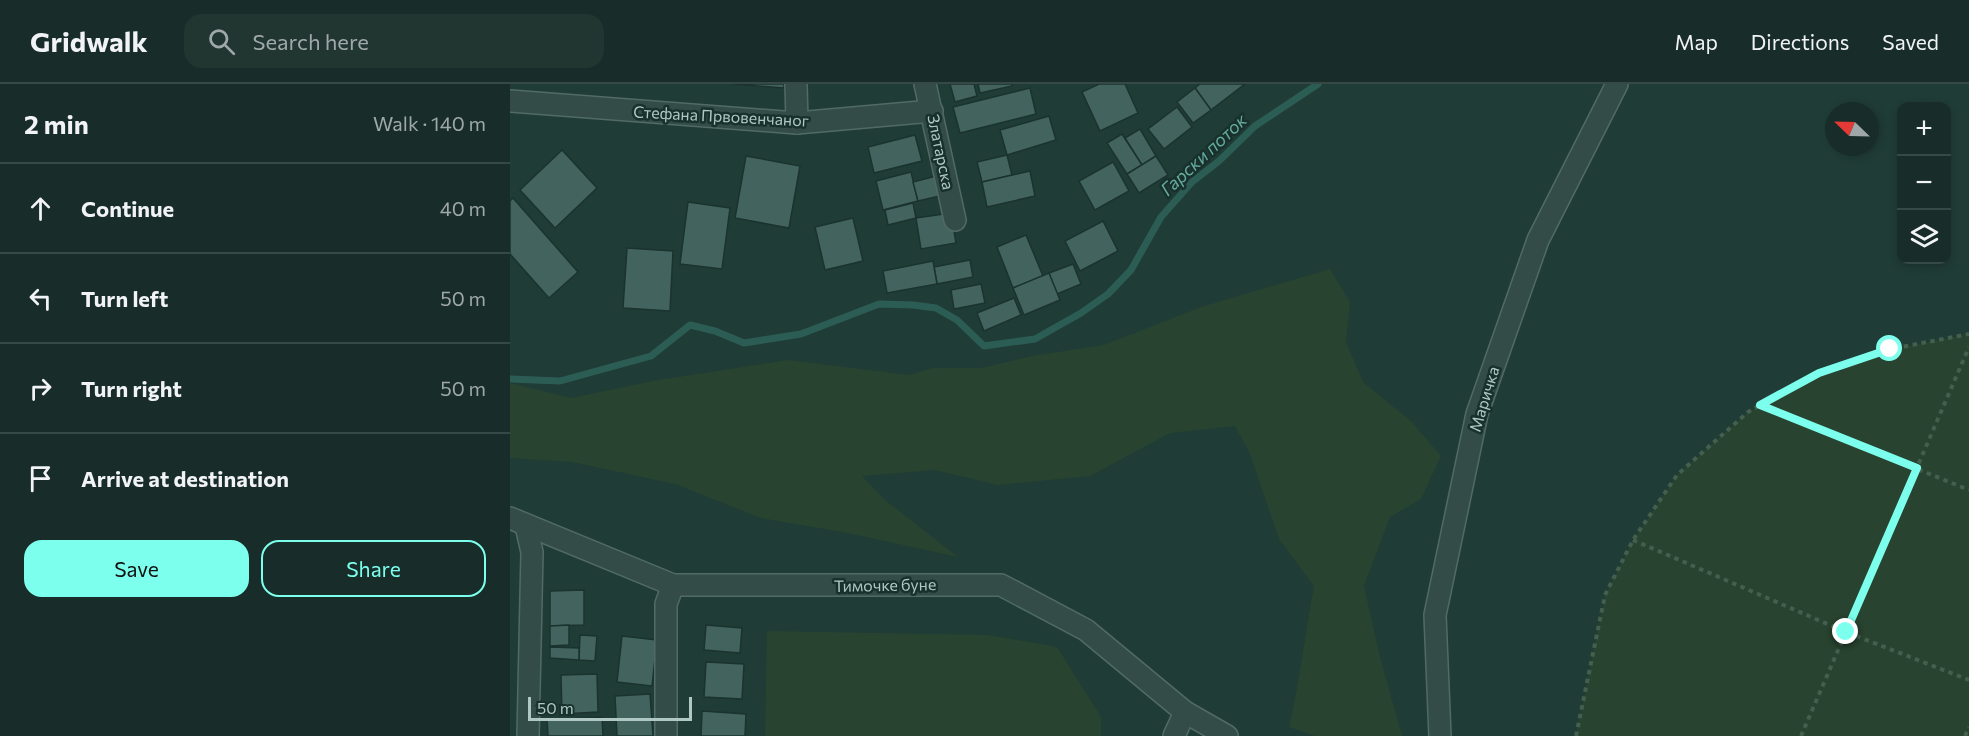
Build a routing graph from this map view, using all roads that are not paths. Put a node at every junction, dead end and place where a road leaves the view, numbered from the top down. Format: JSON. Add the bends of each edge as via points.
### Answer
{"nodes":[{"id":1,"x":796,"y":84,"type":"edge"},
{"id":2,"x":925,"y":84,"type":"edge"},
{"id":3,"x":1617,"y":84,"type":"edge"},
{"id":4,"x":510,"y":101,"type":"edge"},
{"id":5,"x":932,"y":111,"type":"junction"},
{"id":6,"x":797,"y":123,"type":"junction"},
{"id":7,"x":955,"y":220,"type":"dead end"},
{"id":8,"x":518,"y":522,"type":"edge"},
{"id":9,"x":673,"y":585,"type":"junction"},
{"id":10,"x":1185,"y":712,"type":"junction"},
{"id":11,"x":528,"y":736,"type":"edge"},
{"id":12,"x":666,"y":736,"type":"edge"},
{"id":13,"x":1174,"y":736,"type":"edge"},
{"id":14,"x":1227,"y":736,"type":"edge"},
{"id":15,"x":1440,"y":736,"type":"edge"}],
"edges":[{"from":1,"to":6,"type":"street"},
{"from":2,"to":5,"type":"street","name":"Златарска"},
{"from":3,"to":15,"type":"street","name":"Маричка","via":[[1538,240],[1477,414],[1435,615]]},
{"from":4,"to":6,"type":"street","name":"Стефана Првовенчаног"},
{"from":5,"to":6,"type":"street","name":"Стефана Првовенчаног"},
{"from":5,"to":7,"type":"street","name":"Златарска"},
{"from":8,"to":9,"type":"street","name":"Тимочке буне"},
{"from":8,"to":11,"type":"street","via":[[532,552]]},
{"from":9,"to":10,"type":"street","name":"Тимочке буне","via":[[1001,585],[1086,630]]},
{"from":9,"to":12,"type":"street","via":[[666,604]]},
{"from":10,"to":13,"type":"street"},
{"from":10,"to":14,"type":"street","name":"Тимочке буне"}]}
